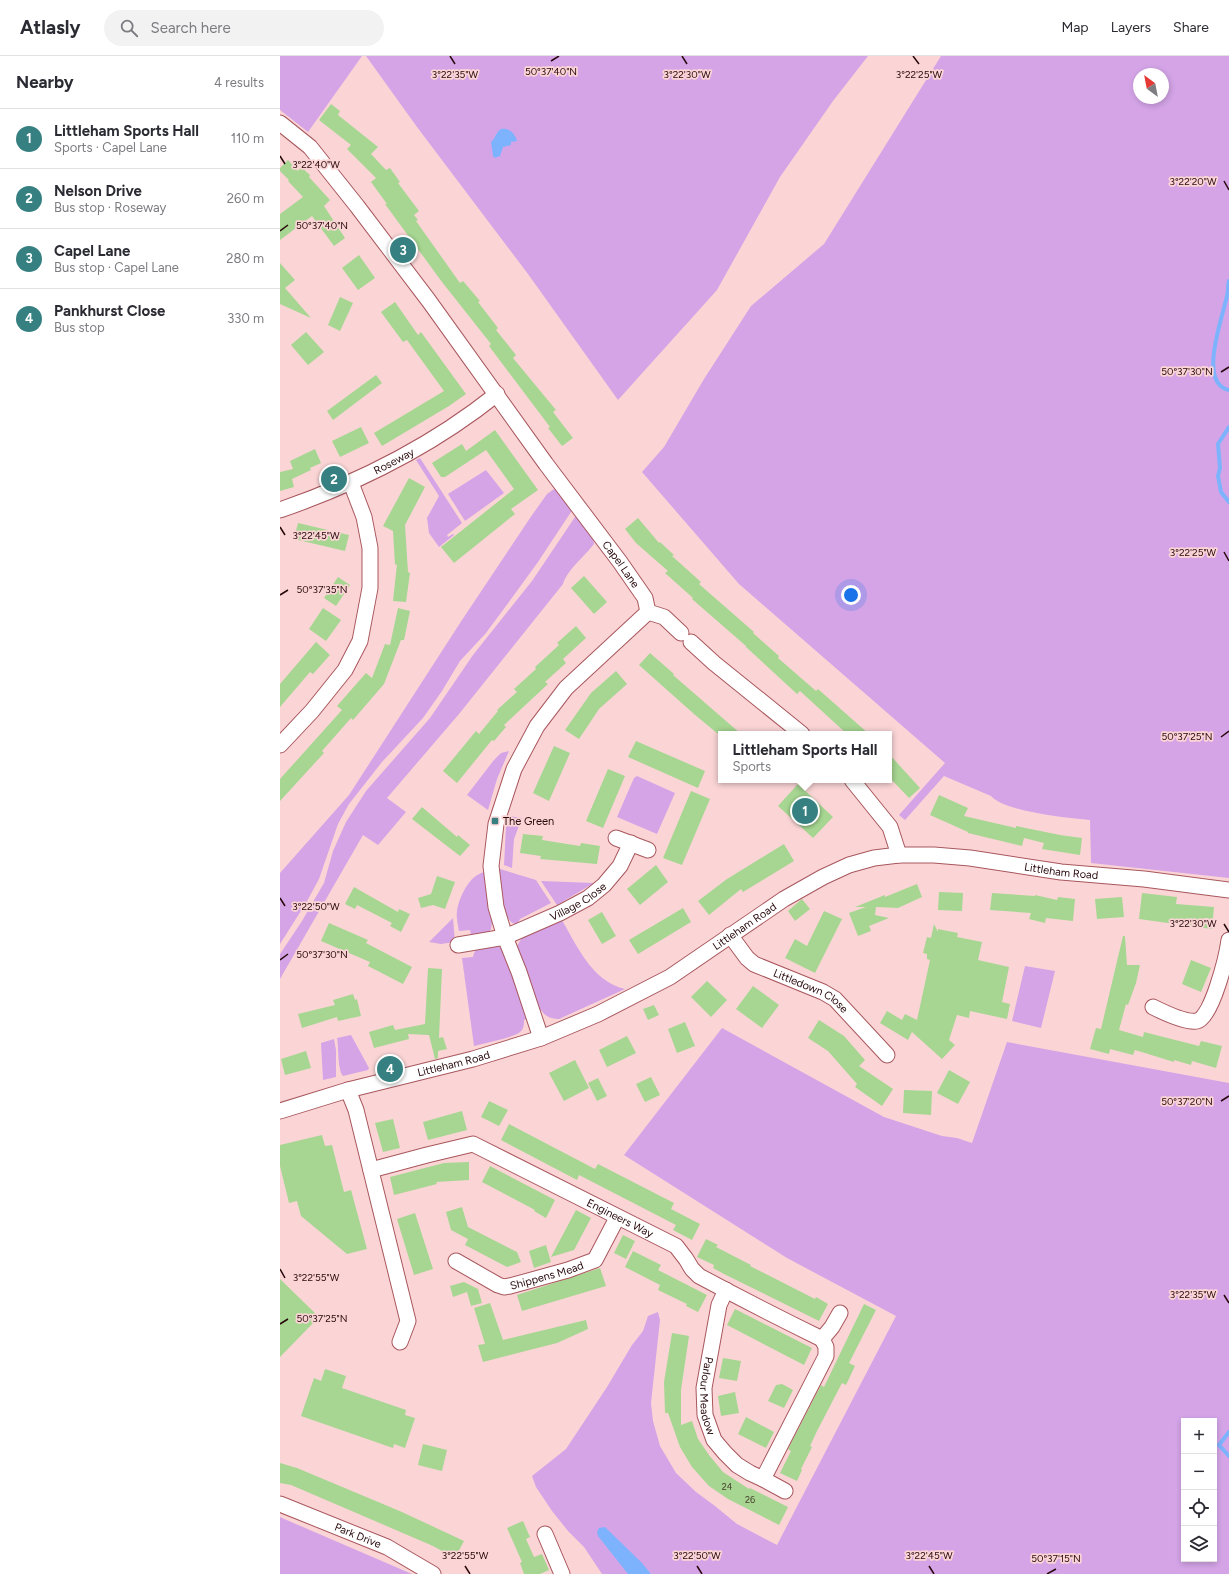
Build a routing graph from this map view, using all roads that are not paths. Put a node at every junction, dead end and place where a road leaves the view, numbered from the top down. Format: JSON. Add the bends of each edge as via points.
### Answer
{"nodes":[{"id":1,"x":280,"y":123,"type":"edge"},
{"id":2,"x":497,"y":394,"type":"junction"},
{"id":3,"x":351,"y":483,"type":"junction"},
{"id":4,"x":280,"y":510,"type":"edge"},
{"id":5,"x":648,"y":612,"type":"junction"},
{"id":6,"x":798,"y":731,"type":"edge"},
{"id":7,"x":280,"y":745,"type":"edge"},
{"id":8,"x":854,"y":783,"type":"edge"},
{"id":9,"x":616,"y":838,"type":"dead end"},
{"id":10,"x":631,"y":843,"type":"junction"},
{"id":11,"x":648,"y":850,"type":"dead end"},
{"id":12,"x":899,"y":855,"type":"junction"},
{"id":13,"x":1229,"y":890,"type":"edge"},
{"id":14,"x":730,"y":935,"type":"junction"},
{"id":15,"x":505,"y":937,"type":"junction"},
{"id":16,"x":1229,"y":940,"type":"edge"},
{"id":17,"x":458,"y":945,"type":"dead end"},
{"id":18,"x":1153,"y":1007,"type":"dead end"},
{"id":19,"x":541,"y":1038,"type":"junction"},
{"id":20,"x":887,"y":1055,"type":"dead end"},
{"id":21,"x":348,"y":1090,"type":"junction"},
{"id":22,"x":280,"y":1111,"type":"edge"},
{"id":23,"x":371,"y":1170,"type":"junction"},
{"id":24,"x":617,"y":1218,"type":"junction"},
{"id":25,"x":456,"y":1261,"type":"dead end"},
{"id":26,"x":726,"y":1290,"type":"junction"},
{"id":27,"x":840,"y":1313,"type":"dead end"},
{"id":28,"x":822,"y":1339,"type":"junction"},
{"id":29,"x":400,"y":1342,"type":"dead end"},
{"id":30,"x":763,"y":1479,"type":"junction"},
{"id":31,"x":785,"y":1491,"type":"dead end"},
{"id":32,"x":280,"y":1504,"type":"edge"},
{"id":33,"x":545,"y":1534,"type":"dead end"},
{"id":34,"x":433,"y":1574,"type":"edge"},
{"id":35,"x":562,"y":1574,"type":"edge"}],
"edges":[{"from":1,"to":2,"type":"street","via":[[310,147]]},
{"from":2,"to":3,"type":"street","name":"Roseway","via":[[416,450]]},
{"from":2,"to":5,"type":"street","name":"Capel Lane","via":[[645,598]]},
{"from":3,"to":4,"type":"street","name":"Roseway"},
{"from":3,"to":7,"type":"street","via":[[364,517],[370,548],[370,588],[360,641],[345,670]]},
{"from":5,"to":6,"type":"street","via":[[664,617],[714,663]]},
{"from":5,"to":15,"type":"street","via":[[566,688],[537,726],[514,769],[496,824],[491,866],[496,907]]},
{"from":8,"to":12,"type":"street","via":[[890,827]]},
{"from":9,"to":10,"type":"street"},
{"from":10,"to":11,"type":"street"},
{"from":10,"to":15,"type":"street","name":"Village Close","via":[[620,866],[588,898]]},
{"from":12,"to":13,"type":"street","name":"Littleham Road","via":[[970,858],[1061,872]]},
{"from":12,"to":14,"type":"street","name":"Littleham Road","via":[[849,865],[823,877]]},
{"from":14,"to":19,"type":"street","name":"Littleham Road","via":[[670,977],[598,1014]]},
{"from":14,"to":20,"type":"street","name":"Littledown Close","via":[[754,964],[824,992],[834,999]]},
{"from":15,"to":17,"type":"street","name":"Village Close"},
{"from":15,"to":19,"type":"street"},
{"from":16,"to":18,"type":"street","via":[[1222,972],[1204,1018],[1191,1021]]},
{"from":19,"to":21,"type":"street","name":"Littleham Road","via":[[473,1059]]},
{"from":21,"to":22,"type":"street","name":"Littleham Road"},
{"from":21,"to":23,"type":"street","via":[[356,1110]]},
{"from":23,"to":24,"type":"street","name":"Engineers Way","via":[[473,1144]]},
{"from":23,"to":29,"type":"street","via":[[408,1321]]},
{"from":24,"to":25,"type":"street","name":"Shippens Mead","via":[[594,1260],[510,1286],[498,1285]]},
{"from":24,"to":26,"type":"street","name":"Engineers Way","via":[[676,1246],[695,1274]]},
{"from":26,"to":28,"type":"street","name":"Engineers Way"},
{"from":26,"to":30,"type":"street","name":"Parlour Meadow","via":[[719,1305],[704,1388],[705,1415],[714,1440],[725,1453],[737,1465]]},
{"from":27,"to":28,"type":"street"},
{"from":28,"to":30,"type":"street","via":[[826,1347],[826,1356]]},
{"from":30,"to":31,"type":"street","name":"Parlour Meadow"},
{"from":32,"to":34,"type":"street","name":"Park Drive","via":[[387,1547]]},
{"from":33,"to":35,"type":"street"}]}
